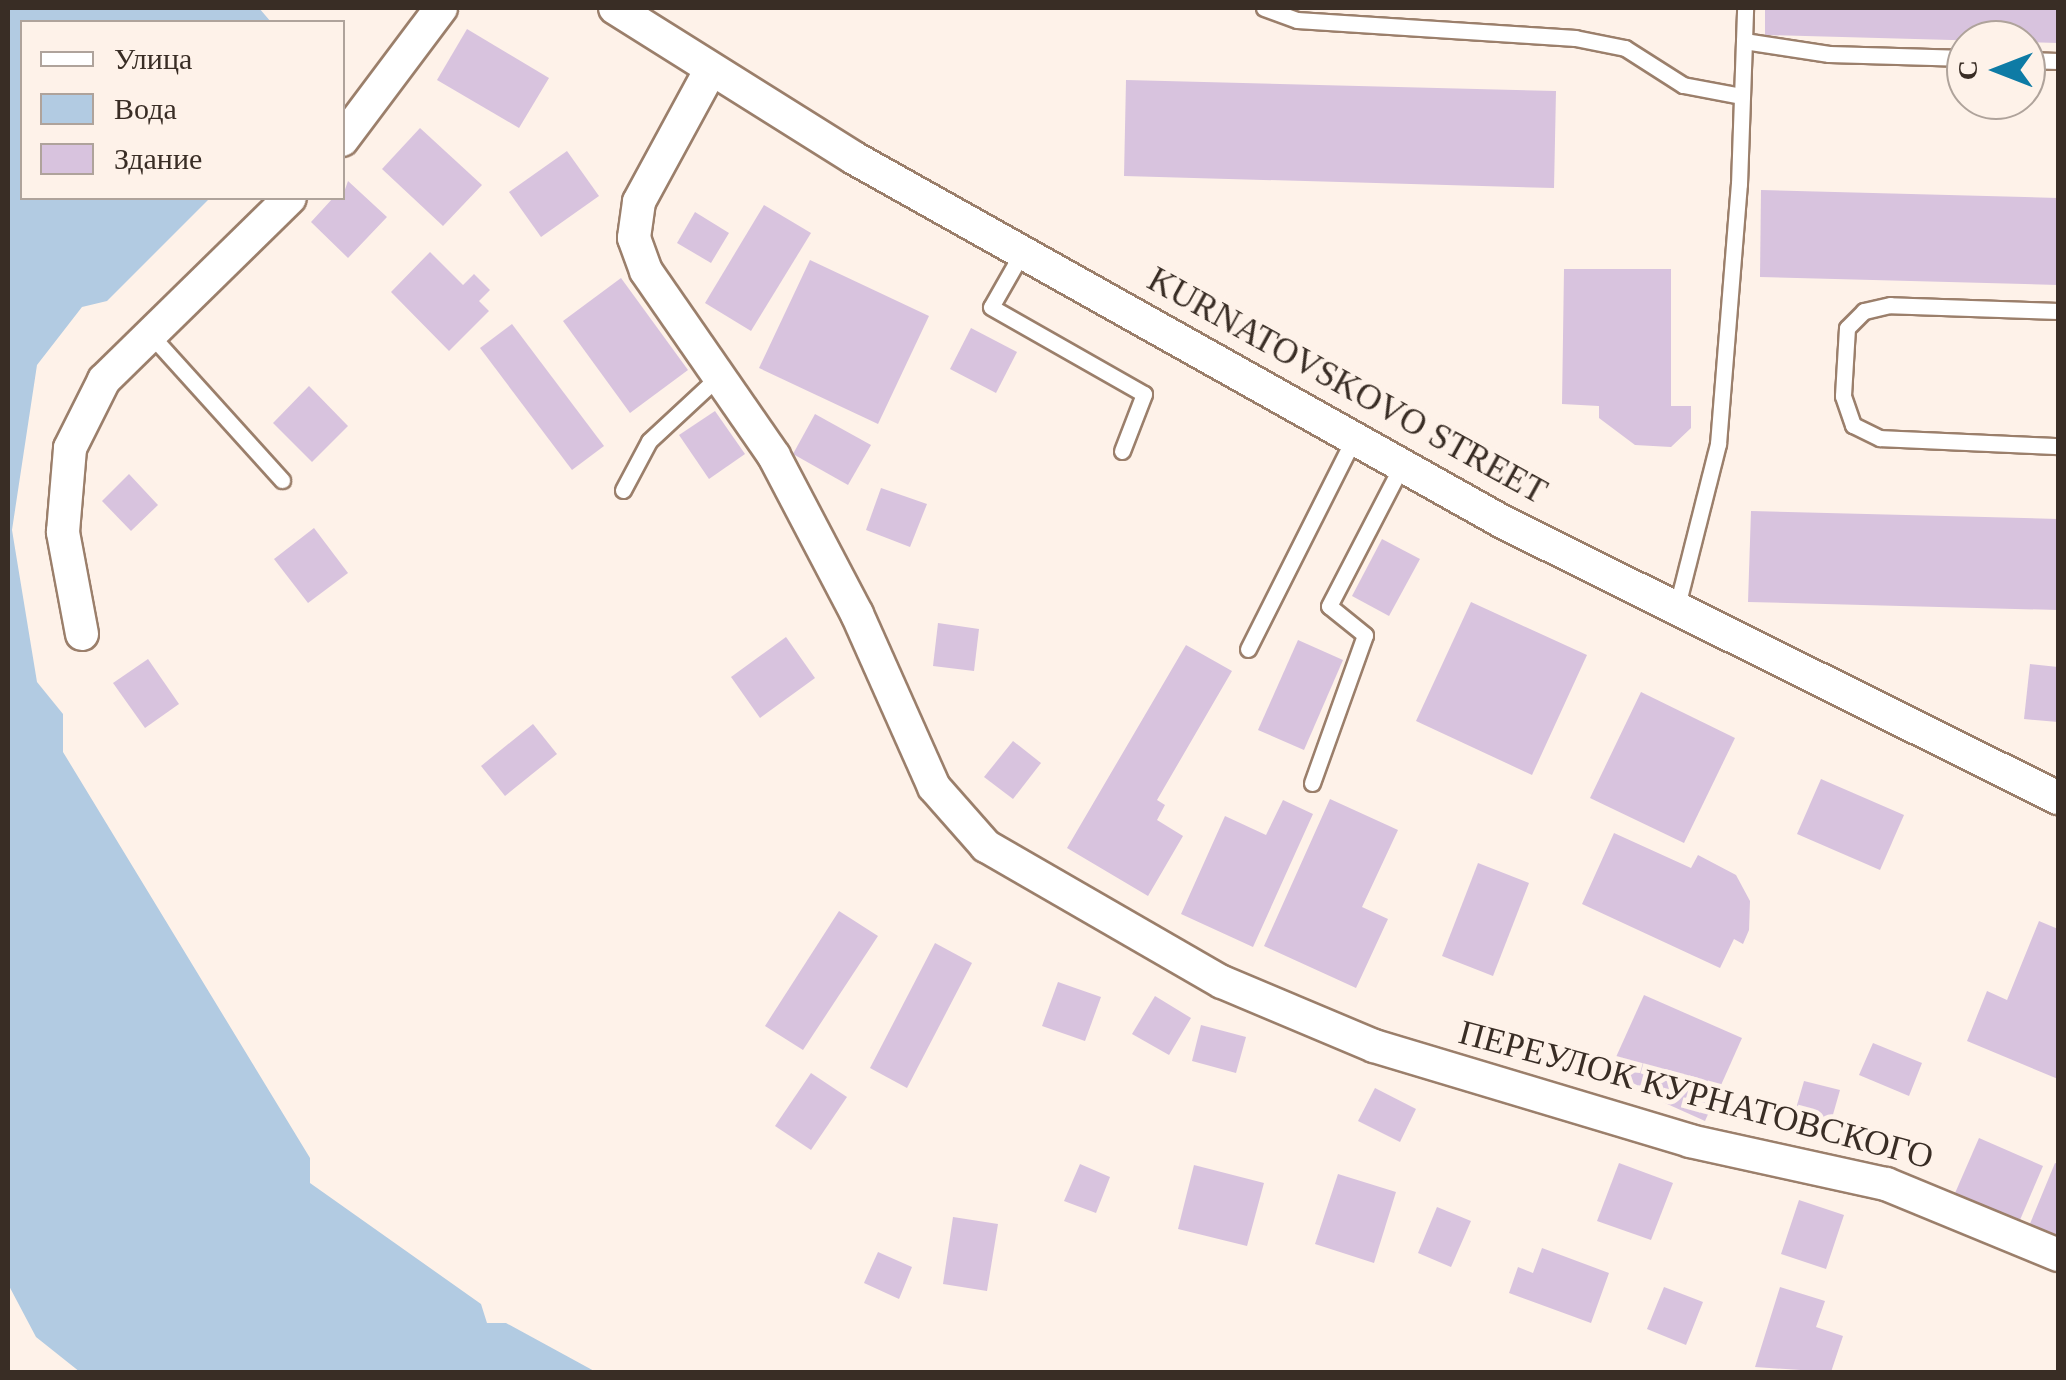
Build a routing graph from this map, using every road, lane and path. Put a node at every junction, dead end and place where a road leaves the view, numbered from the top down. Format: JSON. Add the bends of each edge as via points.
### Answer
{"nodes":[{"id":1,"x":441,"y":8,"type":"edge"},
{"id":2,"x":615,"y":8,"type":"edge"},
{"id":3,"x":1264,"y":8,"type":"edge"},
{"id":4,"x":1745,"y":8,"type":"edge"},
{"id":5,"x":1744,"y":41,"type":"junction"},
{"id":6,"x":1946,"y":57,"type":"edge"},
{"id":7,"x":710,"y":71,"type":"junction"},
{"id":8,"x":1742,"y":96,"type":"junction"},
{"id":9,"x":345,"y":136,"type":"edge"},
{"id":10,"x":288,"y":200,"type":"edge"},
{"id":11,"x":1024,"y":249,"type":"junction"},
{"id":12,"x":2058,"y":311,"type":"edge"},
{"id":13,"x":147,"y":331,"type":"junction"},
{"id":14,"x":721,"y":374,"type":"junction"},
{"id":15,"x":1354,"y":436,"type":"junction"},
{"id":16,"x":2058,"y":446,"type":"edge"},
{"id":17,"x":1122,"y":451,"type":"dead end"},
{"id":18,"x":1402,"y":463,"type":"junction"},
{"id":19,"x":282,"y":480,"type":"dead end"},
{"id":20,"x":624,"y":490,"type":"dead end"},
{"id":21,"x":1676,"y":610,"type":"junction"},
{"id":22,"x":82,"y":634,"type":"dead end"},
{"id":23,"x":1248,"y":649,"type":"dead end"},
{"id":24,"x":1312,"y":783,"type":"dead end"},
{"id":25,"x":2058,"y":798,"type":"edge"},
{"id":26,"x":2058,"y":1254,"type":"edge"}],
"edges":[{"from":1,"to":9,"type":"street"},
{"from":2,"to":7,"type":"street","name":"KURNATOVSKOVO STREET"},
{"from":3,"to":8,"type":"lane","via":[[1297,20],[1575,38],[1624,48],[1683,85]]},
{"from":4,"to":5,"type":"lane"},
{"from":5,"to":6,"type":"lane","via":[[1829,54]]},
{"from":5,"to":8,"type":"lane"},
{"from":7,"to":11,"type":"street","name":"KURNATOVSKOVO STREET"},
{"from":7,"to":14,"type":"street","name":"ПЕРЕУЛОК КУРНАТОВСКОГО","via":[[639,202],[634,238],[646,271]]},
{"from":8,"to":21,"type":"lane","via":[[1718,444]]},
{"from":10,"to":13,"type":"street"},
{"from":11,"to":15,"type":"street","name":"KURNATOVSKOVO STREET"},
{"from":11,"to":17,"type":"lane","via":[[991,307],[1144,394]]},
{"from":12,"to":16,"type":"lane","via":[[1890,305],[1864,312],[1847,328],[1843,396],[1853,425],[1880,438]]},
{"from":13,"to":19,"type":"lane"},
{"from":13,"to":22,"type":"street","via":[[104,380],[70,448],[63,532]]},
{"from":14,"to":20,"type":"lane","via":[[649,441]]},
{"from":14,"to":26,"type":"street","name":"ПЕРЕУЛОК КУРНАТОВСКОГО","via":[[774,456],[857,614],[934,787],[986,846],[1222,982],[1374,1046],[1690,1141],[1886,1184]]},
{"from":15,"to":18,"type":"street","name":"KURNATOVSKOVO STREET"},
{"from":15,"to":23,"type":"lane"},
{"from":18,"to":21,"type":"street","name":"KURNATOVSKOVO STREET"},
{"from":18,"to":24,"type":"lane","via":[[1329,606],[1365,636]]},
{"from":21,"to":25,"type":"street","name":"KURNATOVSKOVO STREET"}]}
